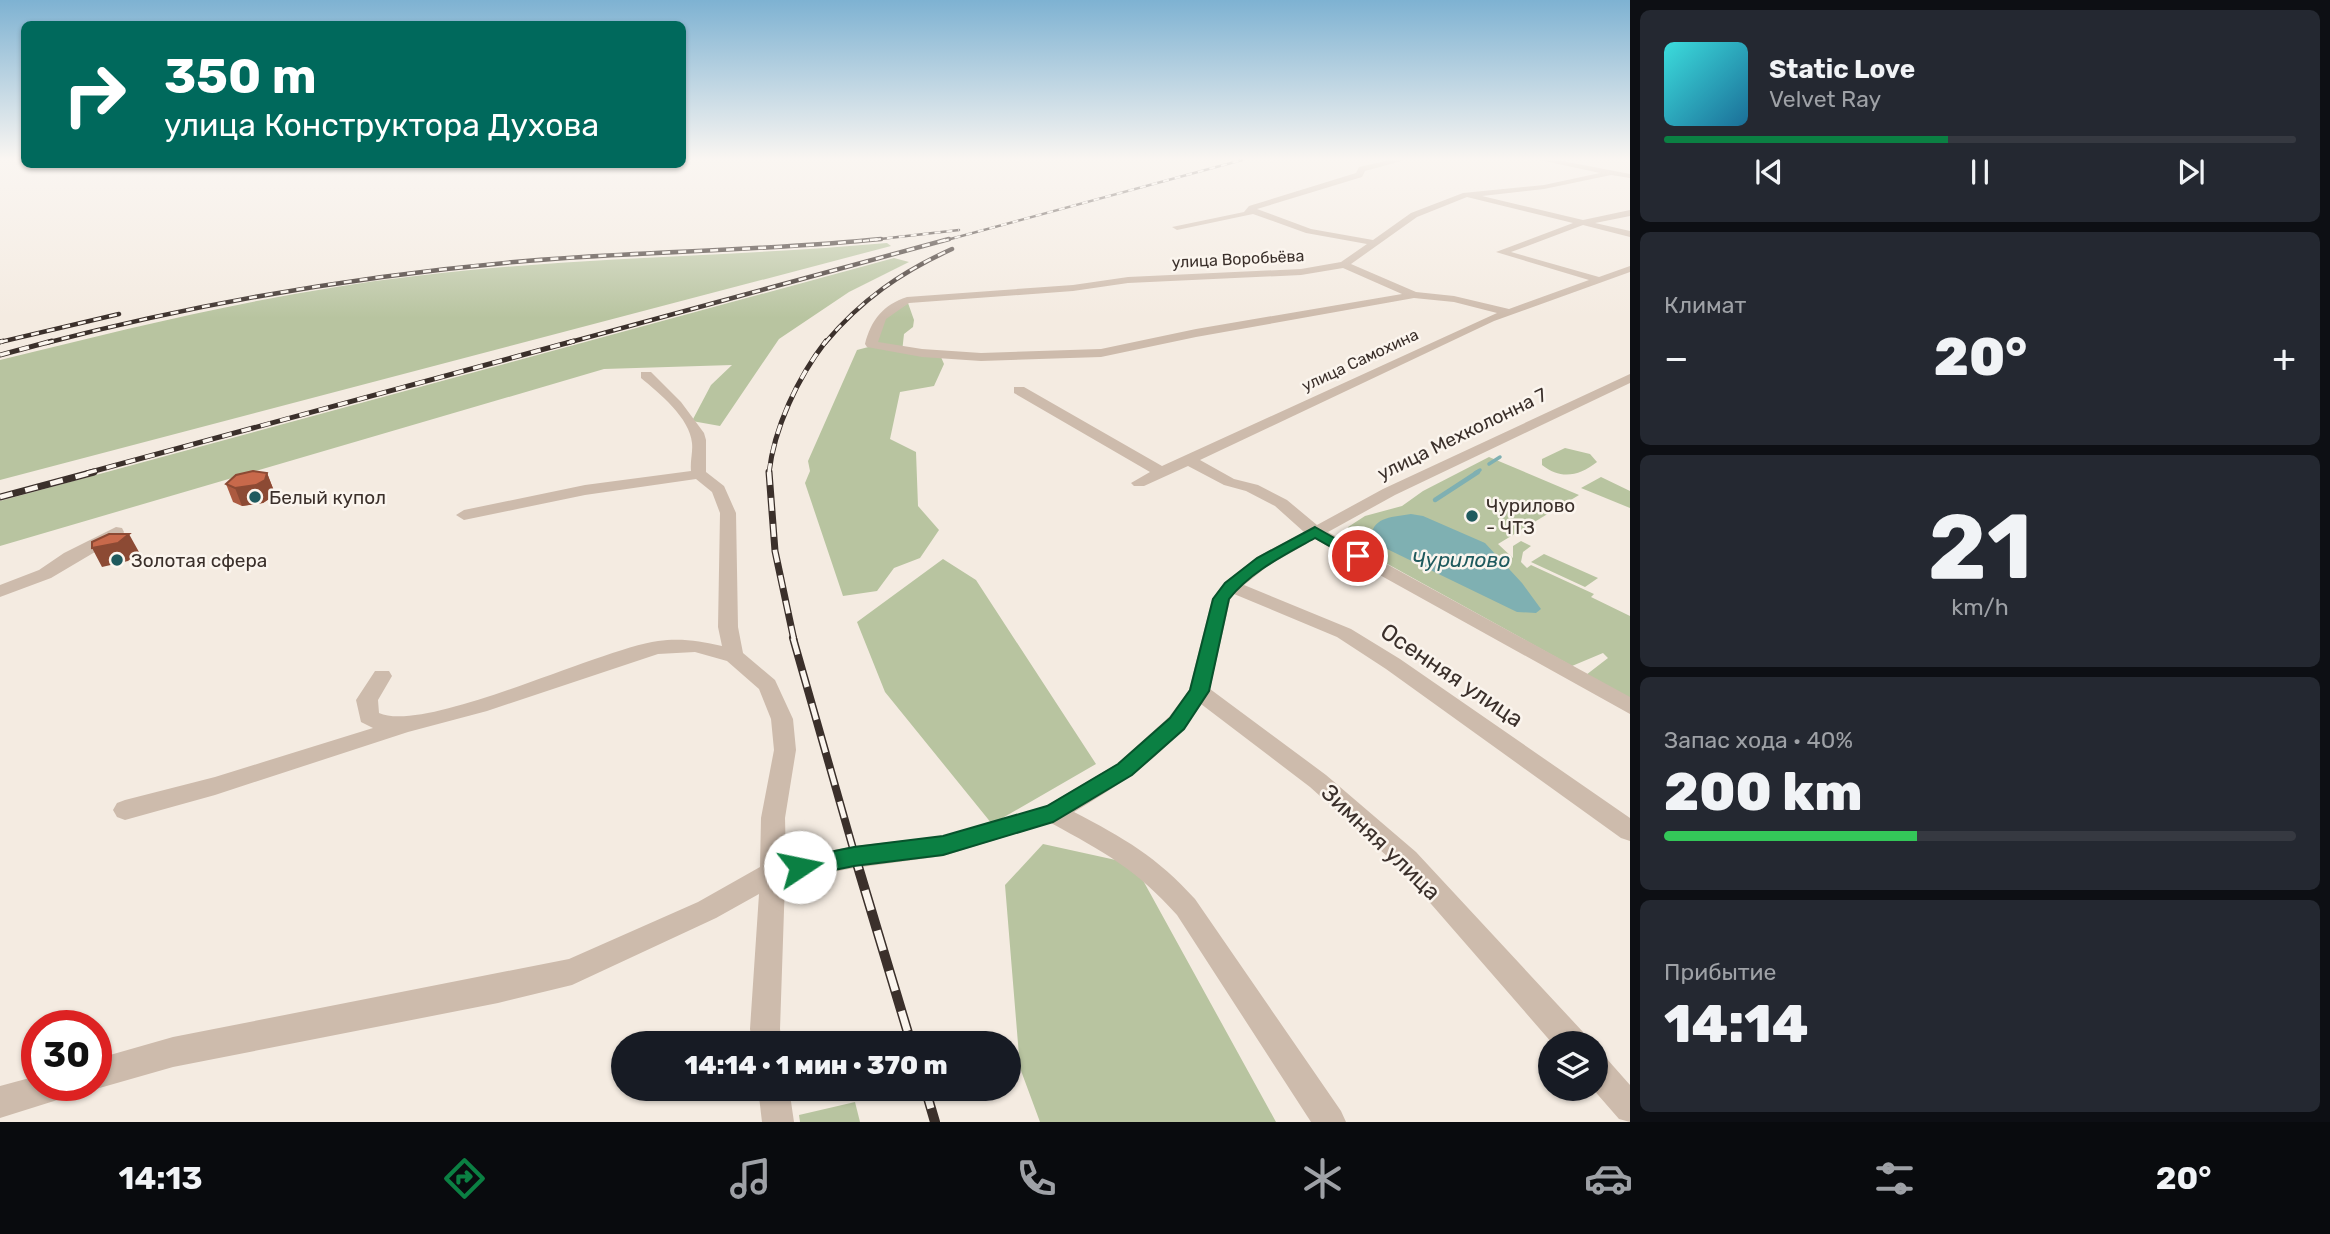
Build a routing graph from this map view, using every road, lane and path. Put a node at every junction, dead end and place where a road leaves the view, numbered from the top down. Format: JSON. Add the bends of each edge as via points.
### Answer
{"nodes":[{"id":1,"x":1247,"y":212,"type":"edge"},
{"id":2,"x":1257,"y":212,"type":"edge"},
{"id":3,"x":1421,"y":212,"type":"edge"},
{"id":4,"x":1538,"y":212,"type":"edge"},
{"id":5,"x":1630,"y":213,"type":"edge"},
{"id":6,"x":1582,"y":223,"type":"junction"},
{"id":7,"x":1177,"y":227,"type":"dead end"},
{"id":8,"x":1630,"y":234,"type":"edge"},
{"id":9,"x":1374,"y":243,"type":"junction"},
{"id":10,"x":1344,"y":265,"type":"junction"},
{"id":11,"x":1630,"y":269,"type":"edge"},
{"id":12,"x":1600,"y":280,"type":"junction"},
{"id":13,"x":1415,"y":295,"type":"junction"},
{"id":14,"x":1509,"y":312,"type":"junction"},
{"id":15,"x":646,"y":375,"type":"dead end"},
{"id":16,"x":1630,"y":378,"type":"edge"},
{"id":17,"x":1019,"y":390,"type":"dead end"},
{"id":18,"x":1188,"y":460,"type":"junction"},
{"id":19,"x":1163,"y":473,"type":"junction"},
{"id":20,"x":699,"y":474,"type":"junction"},
{"id":21,"x":1139,"y":484,"type":"dead end"},
{"id":22,"x":464,"y":515,"type":"dead end"},
{"id":23,"x":116,"y":532,"type":"edge"},
{"id":24,"x":1315,"y":532,"type":"junction"},
{"id":25,"x":1231,"y":586,"type":"junction"},
{"id":26,"x":0,"y":591,"type":"edge"},
{"id":27,"x":734,"y":656,"type":"junction"},
{"id":28,"x":382,"y":676,"type":"dead end"},
{"id":29,"x":1199,"y":691,"type":"junction"},
{"id":30,"x":1630,"y":706,"type":"edge"},
{"id":31,"x":412,"y":724,"type":"junction"},
{"id":32,"x":125,"y":810,"type":"dead end"},
{"id":33,"x":1053,"y":813,"type":"junction"},
{"id":34,"x":1630,"y":831,"type":"edge"},
{"id":35,"x":774,"y":873,"type":"junction"},
{"id":36,"x":765,"y":1031,"type":"edge"},
{"id":37,"x":1561,"y":1031,"type":"edge"},
{"id":38,"x":112,"y":1069,"type":"edge"},
{"id":39,"x":1608,"y":1083,"type":"edge"},
{"id":40,"x":21,"y":1096,"type":"edge"},
{"id":41,"x":775,"y":1101,"type":"edge"},
{"id":42,"x":0,"y":1102,"type":"edge"},
{"id":43,"x":1630,"y":1108,"type":"edge"},
{"id":44,"x":778,"y":1122,"type":"edge"},
{"id":45,"x":1330,"y":1122,"type":"edge"}],
"edges":[{"from":1,"to":7,"type":"street"},
{"from":2,"to":9,"type":"street","via":[[1309,231]]},
{"from":3,"to":9,"type":"street","name":"улица Воробьёва"},
{"from":4,"to":6,"type":"street"},
{"from":5,"to":6,"type":"street"},
{"from":6,"to":8,"type":"street"},
{"from":6,"to":12,"type":"street","via":[[1501,252]]},
{"from":9,"to":10,"type":"street","name":"улица Воробьёва"},
{"from":10,"to":13,"type":"street"},
{"from":10,"to":13,"type":"street","name":"улица Воробьёва","via":[[1301,272],[1128,280],[907,300],[889,309],[875,326],[871,344],[981,357],[1101,353]]},
{"from":11,"to":12,"type":"street","name":"улица Самохина"},
{"from":12,"to":14,"type":"street","name":"улица Самохина"},
{"from":13,"to":14,"type":"street"},
{"from":14,"to":18,"type":"street","name":"улица Самохина"},
{"from":15,"to":20,"type":"street","via":[[677,405],[699,438]]},
{"from":16,"to":24,"type":"street","name":"улица Мехколонна 7","via":[[1438,467]]},
{"from":17,"to":19,"type":"street"},
{"from":18,"to":19,"type":"street","name":"улица Самохина"},
{"from":18,"to":24,"type":"street","via":[[1281,503]]},
{"from":19,"to":21,"type":"street","name":"улица Самохина"},
{"from":20,"to":22,"type":"street","via":[[585,490]]},
{"from":20,"to":27,"type":"street","via":[[723,496],[728,513],[729,626]]},
{"from":23,"to":26,"type":"street","via":[[45,574]]},
{"from":24,"to":25,"type":"street","name":"улица Мехколонна 7","via":[[1263,561]]},
{"from":24,"to":30,"type":"street"},
{"from":25,"to":29,"type":"street","via":[[1221,599]]},
{"from":25,"to":34,"type":"street","name":"Осенняя улица","via":[[1353,639]]},
{"from":27,"to":31,"type":"street","via":[[695,646],[657,649]]},
{"from":27,"to":35,"type":"street","via":[[768,685],[782,719],[785,750],[773,818]]},
{"from":28,"to":31,"type":"street","via":[[367,700],[369,717],[382,723]]},
{"from":29,"to":33,"type":"street","via":[[1177,723],[1125,770]]},
{"from":29,"to":37,"type":"street","name":"Зимняя улица","via":[[1318,781],[1407,859]]},
{"from":31,"to":32,"type":"street"},
{"from":33,"to":35,"type":"street","via":[[943,846]]},
{"from":33,"to":45,"type":"street","via":[[1120,848],[1160,878],[1186,907]]},
{"from":35,"to":36,"type":"street"},
{"from":35,"to":38,"type":"street","via":[[572,972],[173,1052]]},
{"from":39,"to":43,"type":"street"},
{"from":40,"to":42,"type":"street"},
{"from":41,"to":44,"type":"street"}]}
